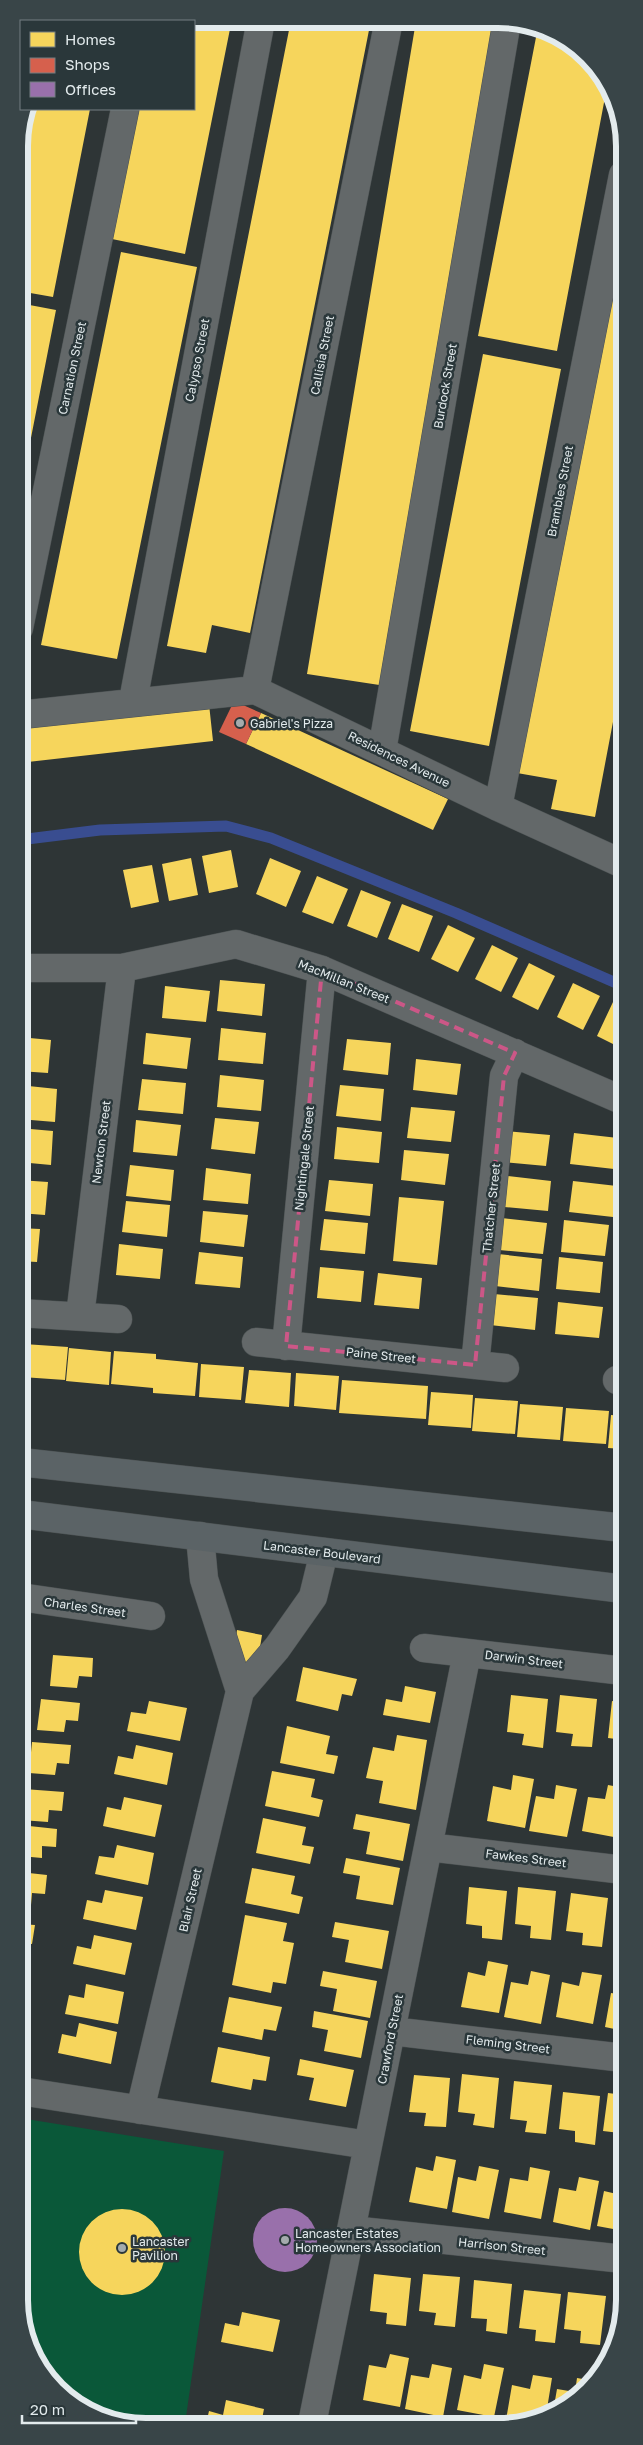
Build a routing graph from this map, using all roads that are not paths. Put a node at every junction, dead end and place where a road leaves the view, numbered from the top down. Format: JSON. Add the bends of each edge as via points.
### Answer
{"nodes":[{"id":1,"x":259,"y":28,"type":"edge"},
{"id":2,"x":387,"y":28,"type":"edge"},
{"id":3,"x":507,"y":29,"type":"edge"},
{"id":4,"x":125,"y":110,"type":"edge"},
{"id":5,"x":616,"y":211,"type":"edge"},
{"id":6,"x":28,"y":584,"type":"edge"},
{"id":7,"x":255,"y":690,"type":"junction"},
{"id":8,"x":133,"y":701,"type":"junction"},
{"id":9,"x":28,"y":714,"type":"edge"},
{"id":10,"x":382,"y":751,"type":"junction"},
{"id":11,"x":498,"y":807,"type":"junction"},
{"id":12,"x":616,"y":861,"type":"edge"},
{"id":13,"x":28,"y":968,"type":"edge"},
{"id":14,"x":122,"y":968,"type":"junction"},
{"id":15,"x":322,"y":970,"type":"junction"},
{"id":16,"x":516,"y":1054,"type":"junction"},
{"id":17,"x":616,"y":1097,"type":"edge"},
{"id":18,"x":28,"y":1313,"type":"edge"},
{"id":19,"x":80,"y":1316,"type":"junction"},
{"id":20,"x":118,"y":1319,"type":"dead end"},
{"id":21,"x":256,"y":1342,"type":"dead end"},
{"id":22,"x":286,"y":1346,"type":"junction"},
{"id":23,"x":474,"y":1365,"type":"junction"},
{"id":24,"x":505,"y":1368,"type":"dead end"},
{"id":25,"x":28,"y":1463,"type":"edge"},
{"id":26,"x":28,"y":1515,"type":"edge"},
{"id":27,"x":615,"y":1527,"type":"edge"},
{"id":28,"x":200,"y":1536,"type":"junction"},
{"id":29,"x":324,"y":1552,"type":"junction"},
{"id":30,"x":615,"y":1588,"type":"edge"},
{"id":31,"x":28,"y":1598,"type":"edge"},
{"id":32,"x":151,"y":1616,"type":"dead end"},
{"id":33,"x":424,"y":1648,"type":"dead end"},
{"id":34,"x":467,"y":1653,"type":"junction"},
{"id":35,"x":615,"y":1670,"type":"edge"},
{"id":36,"x":240,"y":1691,"type":"junction"},
{"id":37,"x":428,"y":1847,"type":"junction"},
{"id":38,"x":615,"y":1869,"type":"edge"},
{"id":39,"x":391,"y":2031,"type":"junction"},
{"id":40,"x":615,"y":2057,"type":"edge"},
{"id":41,"x":28,"y":2092,"type":"edge"},
{"id":42,"x":140,"y":2110,"type":"junction"},
{"id":43,"x":368,"y":2145,"type":"junction"},
{"id":44,"x":351,"y":2230,"type":"junction"},
{"id":45,"x":615,"y":2258,"type":"edge"},
{"id":46,"x":313,"y":2418,"type":"edge"}],
"edges":[{"from":1,"to":8,"type":"street","name":"Calypso Street"},
{"from":2,"to":7,"type":"street","name":"Callisia Street"},
{"from":3,"to":10,"type":"street","name":"Burdock Street"},
{"from":4,"to":6,"type":"street","name":"Carnation Street"},
{"from":5,"to":11,"type":"street","name":"Brambles Street"},
{"from":7,"to":8,"type":"street"},
{"from":7,"to":10,"type":"street","name":"Residences Avenue"},
{"from":8,"to":9,"type":"street"},
{"from":10,"to":11,"type":"street","name":"Residences Avenue"},
{"from":11,"to":12,"type":"street","name":"Residences Avenue"},
{"from":13,"to":14,"type":"street","name":"MacMillan Street"},
{"from":14,"to":15,"type":"street","name":"MacMillan Street","via":[[236,944]]},
{"from":14,"to":19,"type":"street","name":"Newton Street"},
{"from":15,"to":16,"type":"street","name":"MacMillan Street"},
{"from":15,"to":22,"type":"street","name":"Nightingale Street"},
{"from":16,"to":17,"type":"street","name":"MacMillan Street"},
{"from":16,"to":23,"type":"street","name":"Thatcher Street","via":[[504,1076]]},
{"from":18,"to":19,"type":"street"},
{"from":19,"to":20,"type":"street"},
{"from":21,"to":22,"type":"street","name":"Paine Street"},
{"from":22,"to":23,"type":"street","name":"Paine Street"},
{"from":23,"to":24,"type":"street","name":"Paine Street"},
{"from":25,"to":27,"type":"main road"},
{"from":26,"to":28,"type":"main road","name":"Lancaster Boulevard"},
{"from":28,"to":29,"type":"main road","name":"Lancaster Boulevard"},
{"from":28,"to":36,"type":"street","via":[[204,1579]]},
{"from":29,"to":30,"type":"main road","name":"Lancaster Boulevard"},
{"from":29,"to":36,"type":"street","name":"Blair Street","via":[[313,1597],[277,1648]]},
{"from":31,"to":32,"type":"street","name":"Charles Street"},
{"from":33,"to":34,"type":"street","name":"Darwin Street"},
{"from":34,"to":35,"type":"street","name":"Darwin Street"},
{"from":34,"to":37,"type":"street","name":"Crawford Street"},
{"from":36,"to":42,"type":"street","name":"Blair Street"},
{"from":37,"to":38,"type":"street","name":"Fawkes Street"},
{"from":37,"to":39,"type":"street","name":"Crawford Street"},
{"from":39,"to":40,"type":"street","name":"Fleming Street"},
{"from":39,"to":43,"type":"street","name":"Crawford Street"},
{"from":41,"to":42,"type":"street"},
{"from":42,"to":43,"type":"street"},
{"from":43,"to":44,"type":"street","name":"Crawford Street"},
{"from":44,"to":45,"type":"street","name":"Harrison Street"},
{"from":44,"to":46,"type":"street","name":"Crawford Street"}]}
